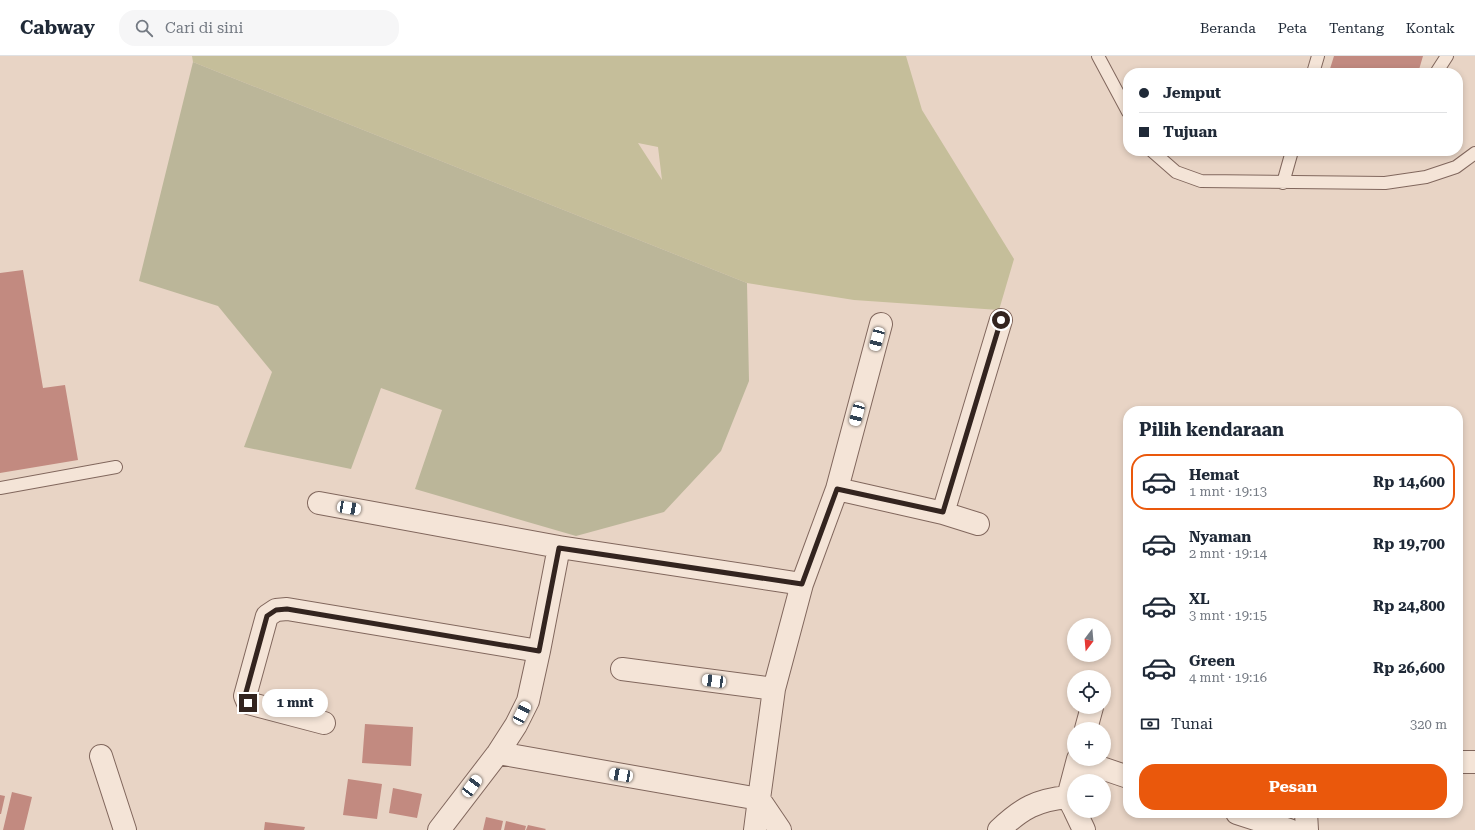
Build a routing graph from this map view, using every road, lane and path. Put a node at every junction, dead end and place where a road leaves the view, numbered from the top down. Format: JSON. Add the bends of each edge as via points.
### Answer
{"nodes":[{"id":1,"x":1098,"y":56,"type":"edge"},
{"id":2,"x":1318,"y":56,"type":"edge"},
{"id":3,"x":1447,"y":56,"type":"edge"},
{"id":4,"x":1314,"y":68,"type":"edge"},
{"id":5,"x":1439,"y":68,"type":"edge"},
{"id":6,"x":1123,"y":103,"type":"edge"},
{"id":7,"x":1475,"y":153,"type":"edge"},
{"id":8,"x":1158,"y":156,"type":"edge"},
{"id":9,"x":1291,"y":156,"type":"edge"},
{"id":10,"x":1283,"y":183,"type":"junction"},
{"id":11,"x":1001,"y":320,"type":"dead end"},
{"id":12,"x":881,"y":324,"type":"dead end"},
{"id":13,"x":116,"y":467,"type":"dead end"},
{"id":14,"x":0,"y":488,"type":"edge"},
{"id":15,"x":837,"y":489,"type":"junction"},
{"id":16,"x":319,"y":503,"type":"dead end"},
{"id":17,"x":943,"y":512,"type":"junction"},
{"id":18,"x":978,"y":524,"type":"dead end"},
{"id":19,"x":559,"y":548,"type":"junction"},
{"id":20,"x":802,"y":584,"type":"junction"},
{"id":21,"x":539,"y":651,"type":"junction"},
{"id":22,"x":622,"y":669,"type":"dead end"},
{"id":23,"x":774,"y":689,"type":"junction"},
{"id":24,"x":324,"y":723,"type":"dead end"},
{"id":25,"x":498,"y":753,"type":"junction"},
{"id":26,"x":101,"y":756,"type":"dead end"},
{"id":27,"x":1463,"y":762,"type":"edge"},
{"id":28,"x":1475,"y":762,"type":"edge"},
{"id":29,"x":1096,"y":766,"type":"edge"},
{"id":30,"x":1123,"y":775,"type":"edge"},
{"id":31,"x":759,"y":799,"type":"junction"},
{"id":32,"x":1067,"y":805,"type":"edge"},
{"id":33,"x":1078,"y":818,"type":"edge"},
{"id":34,"x":1252,"y":818,"type":"edge"},
{"id":35,"x":1306,"y":818,"type":"edge"},
{"id":36,"x":125,"y":830,"type":"edge"},
{"id":37,"x":439,"y":830,"type":"edge"},
{"id":38,"x":755,"y":830,"type":"edge"},
{"id":39,"x":780,"y":830,"type":"edge"},
{"id":40,"x":999,"y":830,"type":"edge"},
{"id":41,"x":1084,"y":830,"type":"edge"},
{"id":42,"x":1288,"y":830,"type":"edge"},
{"id":43,"x":1307,"y":830,"type":"edge"}],
"edges":[{"from":1,"to":6,"type":"lane"},
{"from":2,"to":4,"type":"lane"},
{"from":3,"to":5,"type":"lane"},
{"from":7,"to":10,"type":"lane","via":[[1456,167],[1426,177],[1385,184]]},
{"from":8,"to":10,"type":"lane","via":[[1176,172],[1201,181]]},
{"from":9,"to":10,"type":"lane"},
{"from":11,"to":17,"type":"street"},
{"from":12,"to":15,"type":"street"},
{"from":13,"to":14,"type":"lane"},
{"from":15,"to":17,"type":"street"},
{"from":15,"to":20,"type":"street"},
{"from":16,"to":19,"type":"street"},
{"from":17,"to":18,"type":"street"},
{"from":19,"to":20,"type":"street"},
{"from":19,"to":21,"type":"street"},
{"from":20,"to":23,"type":"street"},
{"from":21,"to":24,"type":"street","via":[[287,609],[276,610],[267,616],[245,696],[248,703]]},
{"from":21,"to":25,"type":"street","via":[[528,701]]},
{"from":22,"to":23,"type":"street"},
{"from":23,"to":31,"type":"street"},
{"from":25,"to":31,"type":"street"},
{"from":25,"to":37,"type":"street"},
{"from":26,"to":36,"type":"street"},
{"from":27,"to":28,"type":"street"},
{"from":29,"to":30,"type":"street"},
{"from":31,"to":38,"type":"street"},
{"from":31,"to":39,"type":"street"},
{"from":32,"to":40,"type":"street","via":[[1048,799],[1032,805]]},
{"from":33,"to":41,"type":"street"},
{"from":34,"to":42,"type":"street"},
{"from":35,"to":43,"type":"street"}]}
